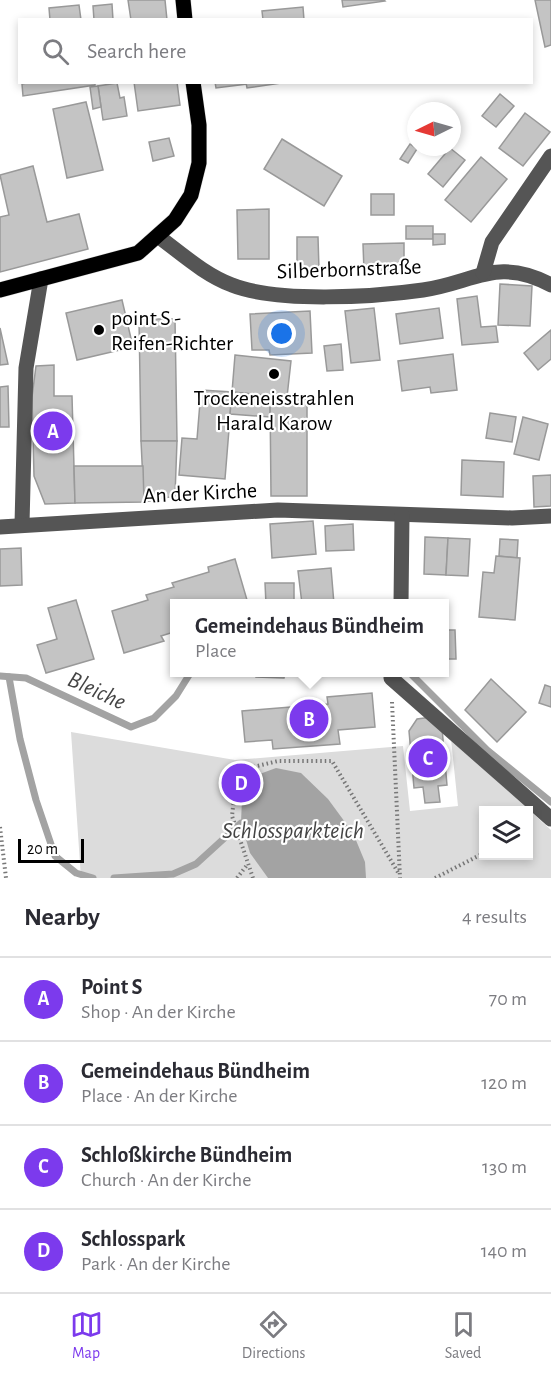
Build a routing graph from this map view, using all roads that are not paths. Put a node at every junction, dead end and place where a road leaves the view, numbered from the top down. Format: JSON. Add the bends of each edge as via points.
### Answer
{"nodes":[{"id":1,"x":183,"y":0,"type":"edge"},
{"id":2,"x":185,"y":18,"type":"edge"},
{"id":3,"x":193,"y":84,"type":"edge"},
{"id":4,"x":551,"y":156,"type":"edge"},
{"id":5,"x":159,"y":237,"type":"junction"},
{"id":6,"x":483,"y":273,"type":"junction"},
{"id":7,"x":41,"y":279,"type":"junction"},
{"id":8,"x":551,"y":285,"type":"edge"},
{"id":9,"x":0,"y":290,"type":"edge"},
{"id":10,"x":402,"y":515,"type":"junction"},
{"id":11,"x":551,"y":516,"type":"edge"},
{"id":12,"x":22,"y":524,"type":"junction"},
{"id":13,"x":0,"y":527,"type":"edge"},
{"id":14,"x":401,"y":599,"type":"edge"},
{"id":15,"x":394,"y":677,"type":"edge"},
{"id":16,"x":550,"y":819,"type":"edge"}],
"edges":[{"from":1,"to":2,"type":"main road"},
{"from":3,"to":5,"type":"main road","via":[[199,163],[191,195]]},
{"from":4,"to":6,"type":"street","via":[[492,242]]},
{"from":5,"to":6,"type":"street","name":"Silberbornstraße","via":[[231,285],[262,294],[425,290]]},
{"from":5,"to":7,"type":"main road","via":[[129,257]]},
{"from":6,"to":8,"type":"street","name":"Silberbornstraße","via":[[512,272]]},
{"from":7,"to":9,"type":"main road"},
{"from":7,"to":12,"type":"street","via":[[26,368]]},
{"from":10,"to":11,"type":"street","name":"An der Kirche"},
{"from":10,"to":12,"type":"street","name":"An der Kirche","via":[[278,510]]},
{"from":10,"to":14,"type":"street"},
{"from":12,"to":13,"type":"street","name":"An der Kirche"},
{"from":15,"to":16,"type":"street"}]}
